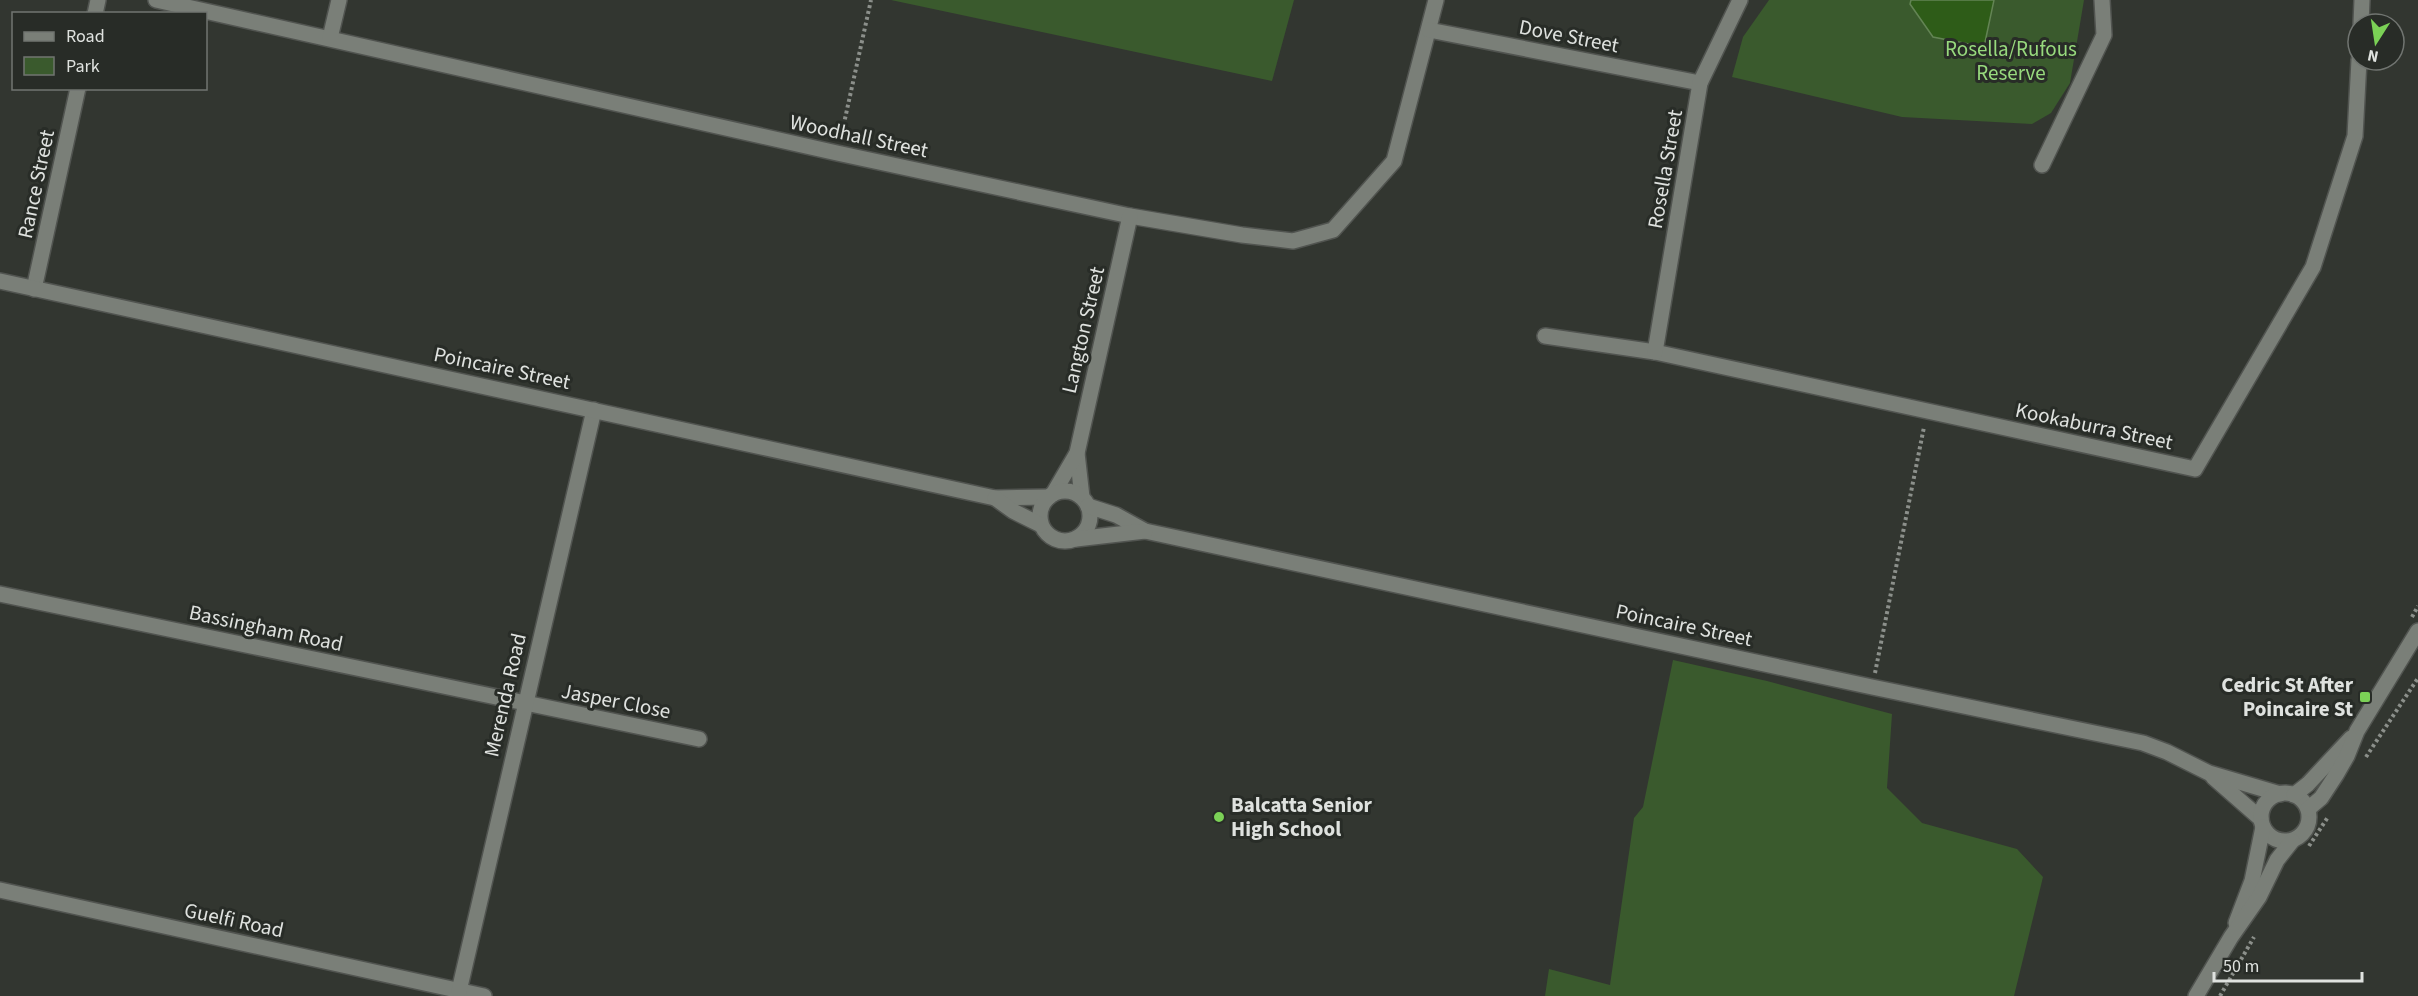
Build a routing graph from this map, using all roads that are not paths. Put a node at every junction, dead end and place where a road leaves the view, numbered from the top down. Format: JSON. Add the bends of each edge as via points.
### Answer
{"nodes":[{"id":1,"x":156,"y":0,"type":"edge"},
{"id":2,"x":339,"y":0,"type":"edge"},
{"id":3,"x":1436,"y":0,"type":"edge"},
{"id":4,"x":1740,"y":0,"type":"edge"},
{"id":5,"x":2102,"y":0,"type":"edge"},
{"id":6,"x":1429,"y":30,"type":"junction"},
{"id":7,"x":330,"y":39,"type":"junction"},
{"id":8,"x":2358,"y":72,"type":"edge"},
{"id":9,"x":1700,"y":83,"type":"junction"},
{"id":10,"x":78,"y":90,"type":"edge"},
{"id":11,"x":2042,"y":165,"type":"dead end"},
{"id":12,"x":1130,"y":216,"type":"junction"},
{"id":13,"x":0,"y":281,"type":"edge"},
{"id":14,"x":34,"y":289,"type":"junction"},
{"id":15,"x":1545,"y":336,"type":"dead end"},
{"id":16,"x":1655,"y":352,"type":"junction"},
{"id":17,"x":594,"y":410,"type":"junction"},
{"id":18,"x":1077,"y":453,"type":"junction"},
{"id":19,"x":1051,"y":495,"type":"junction"},
{"id":20,"x":995,"y":498,"type":"junction"},
{"id":21,"x":1085,"y":501,"type":"junction"},
{"id":22,"x":1041,"y":525,"type":"junction"},
{"id":23,"x":1145,"y":531,"type":"junction"},
{"id":24,"x":1076,"y":539,"type":"junction"},
{"id":25,"x":0,"y":594,"type":"edge"},
{"id":26,"x":2418,"y":631,"type":"edge"},
{"id":27,"x":524,"y":704,"type":"junction"},
{"id":28,"x":2357,"y":731,"type":"junction"},
{"id":29,"x":699,"y":739,"type":"dead end"},
{"id":30,"x":2209,"y":773,"type":"junction"},
{"id":31,"x":2287,"y":794,"type":"junction"},
{"id":32,"x":2308,"y":809,"type":"junction"},
{"id":33,"x":2262,"y":823,"type":"junction"},
{"id":34,"x":2292,"y":841,"type":"junction"},
{"id":35,"x":0,"y":890,"type":"edge"},
{"id":36,"x":2231,"y":937,"type":"junction"},
{"id":37,"x":459,"y":991,"type":"junction"},
{"id":38,"x":484,"y":996,"type":"edge"},
{"id":39,"x":2196,"y":996,"type":"edge"}],
"edges":[{"from":1,"to":7,"type":"street","name":"Woodhall Street"},
{"from":2,"to":7,"type":"street"},
{"from":3,"to":6,"type":"street","name":"Woodhall Street"},
{"from":4,"to":9,"type":"street","name":"Rosella Street"},
{"from":5,"to":11,"type":"street","via":[[2104,35]]},
{"from":6,"to":9,"type":"street","name":"Dove Street"},
{"from":6,"to":12,"type":"street","name":"Woodhall Street","via":[[1394,161],[1333,230],[1293,241]]},
{"from":7,"to":12,"type":"street","name":"Woodhall Street"},
{"from":8,"to":16,"type":"street","name":"Kookaburra Street","via":[[2355,136],[2313,267],[2195,469]]},
{"from":9,"to":16,"type":"street","name":"Rosella Street"},
{"from":10,"to":14,"type":"street","name":"Rance Street"},
{"from":12,"to":18,"type":"street","name":"Langton Street"},
{"from":13,"to":14,"type":"street","name":"Poincaire Street"},
{"from":14,"to":17,"type":"street","name":"Poincaire Street"},
{"from":15,"to":16,"type":"street","name":"Kookaburra Street"},
{"from":17,"to":20,"type":"street","name":"Poincaire Street"},
{"from":17,"to":27,"type":"street","name":"Merenda Road"},
{"from":18,"to":19,"type":"street","name":"Langton Street"},
{"from":18,"to":21,"type":"street","name":"Langton Street"},
{"from":19,"to":20,"type":"street","name":"Poincaire Street"},
{"from":19,"to":21,"type":"street","via":[[1068,491]]},
{"from":19,"to":22,"type":"street","via":[[1040,512]]},
{"from":20,"to":22,"type":"street","name":"Poincaire Street"},
{"from":21,"to":23,"type":"street","name":"Poincaire Street"},
{"from":21,"to":24,"type":"street","via":[[1091,515],[1089,525]]},
{"from":22,"to":24,"type":"street","via":[[1056,540]]},
{"from":23,"to":24,"type":"street","name":"Poincaire Street"},
{"from":23,"to":30,"type":"street","name":"Poincaire Street","via":[[2143,742]]},
{"from":25,"to":27,"type":"street","name":"Bassingham Road"},
{"from":26,"to":28,"type":"street"},
{"from":27,"to":29,"type":"street","name":"Jasper Close"},
{"from":27,"to":37,"type":"street","name":"Merenda Road"},
{"from":28,"to":31,"type":"street","via":[[2308,784]]},
{"from":28,"to":32,"type":"street","via":[[2336,776]]},
{"from":30,"to":31,"type":"street","name":"Poincaire Street"},
{"from":30,"to":33,"type":"street","name":"Poincaire Street"},
{"from":31,"to":32,"type":"street","via":[[2302,800]]},
{"from":31,"to":33,"type":"street","via":[[2266,803]]},
{"from":32,"to":34,"type":"street","via":[[2307,829]]},
{"from":33,"to":34,"type":"street","via":[[2268,835]]},
{"from":33,"to":36,"type":"street","via":[[2252,881]]},
{"from":34,"to":36,"type":"street"},
{"from":35,"to":37,"type":"street","name":"Guelfi Road"},
{"from":36,"to":39,"type":"street"},
{"from":37,"to":38,"type":"street","name":"Guelfi Road"}]}
